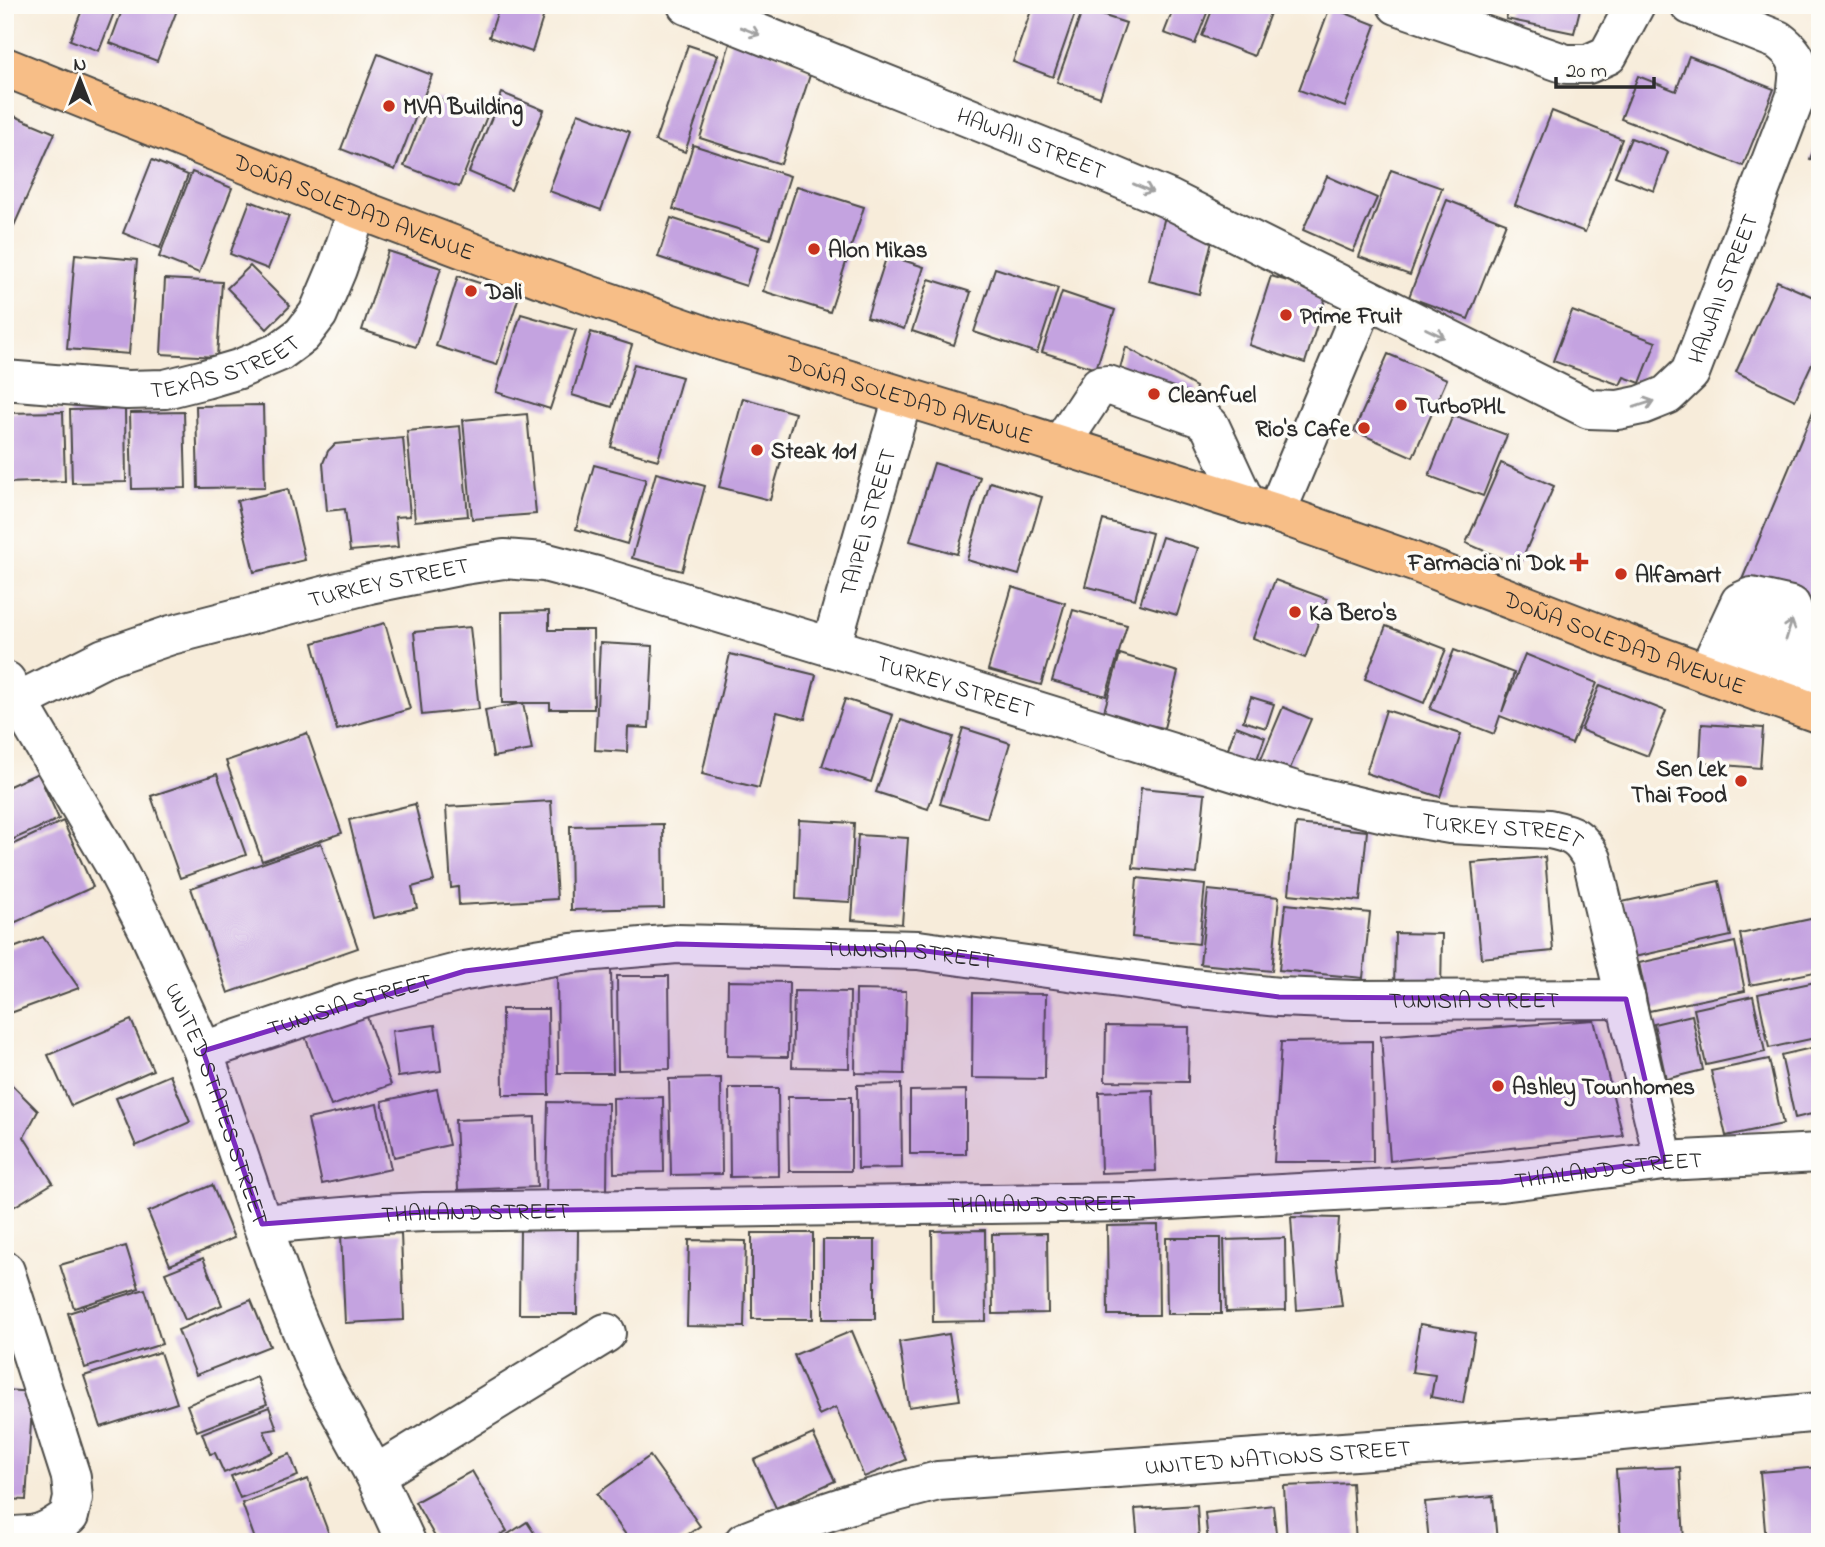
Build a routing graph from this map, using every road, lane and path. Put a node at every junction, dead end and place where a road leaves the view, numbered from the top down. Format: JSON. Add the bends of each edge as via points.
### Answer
{"nodes":[{"id":1,"x":687,"y":5,"type":"edge"},
{"id":2,"x":1397,"y":5,"type":"edge"},
{"id":3,"x":1635,"y":5,"type":"edge"},
{"id":4,"x":1690,"y":5,"type":"edge"},
{"id":5,"x":5,"y":67,"type":"edge"},
{"id":6,"x":358,"y":209,"type":"junction"},
{"id":7,"x":1366,"y":299,"type":"junction"},
{"id":8,"x":5,"y":380,"type":"edge"},
{"id":9,"x":903,"y":397,"type":"junction"},
{"id":10,"x":1060,"y":445,"type":"junction"},
{"id":11,"x":1261,"y":508,"type":"junction"},
{"id":12,"x":1769,"y":611,"type":"dead end"},
{"id":13,"x":1820,"y":630,"type":"edge"},
{"id":14,"x":831,"y":647,"type":"junction"},
{"id":15,"x":12,"y":690,"type":"edge"},
{"id":16,"x":1765,"y":694,"type":"edge"},
{"id":17,"x":1626,"y":999,"type":"junction"},
{"id":18,"x":203,"y":1051,"type":"junction"},
{"id":19,"x":1820,"y":1153,"type":"edge"},
{"id":20,"x":1664,"y":1161,"type":"junction"},
{"id":21,"x":261,"y":1224,"type":"junction"},
{"id":22,"x":5,"y":1271,"type":"edge"},
{"id":23,"x":606,"y":1333,"type":"dead end"},
{"id":24,"x":1820,"y":1412,"type":"edge"},
{"id":25,"x":375,"y":1475,"type":"junction"},
{"id":26,"x":5,"y":1536,"type":"edge"},
{"id":27,"x":406,"y":1542,"type":"edge"},
{"id":28,"x":744,"y":1542,"type":"edge"}],
"edges":[{"from":1,"to":7,"type":"street","name":"HAWAII STREET","one_way":true,"via":[[1169,199]]},
{"from":2,"to":3,"type":"street","via":[[1566,64],[1588,64],[1608,55]]},
{"from":7,"to":4,"type":"street","name":"HAWAII STREET","one_way":true,"via":[[1589,409],[1618,410],[1667,395],[1690,373],[1796,96],[1799,77],[1798,61],[1778,40]]},
{"from":5,"to":6,"type":"main road","name":"DOÑA SOLEDAD AVENUE"},
{"from":6,"to":8,"type":"street","name":"TEXAS STREET","via":[[318,313],[302,335],[279,352],[239,369],[165,389]]},
{"from":6,"to":9,"type":"main road","name":"DOÑA SOLEDAD AVENUE","via":[[715,339]]},
{"from":7,"to":11,"type":"street"},
{"from":9,"to":10,"type":"main road","name":"DOÑA SOLEDAD AVENUE"},
{"from":9,"to":14,"type":"street","name":"TAIPEI STREET"},
{"from":10,"to":11,"type":"main road","name":"DOÑA SOLEDAD AVENUE"},
{"from":10,"to":11,"type":"street","via":[[1099,386],[1108,385],[1206,421]]},
{"from":11,"to":16,"type":"main road","name":"DOÑA SOLEDAD AVENUE"},
{"from":12,"to":16,"type":"street"},
{"from":13,"to":16,"type":"street"},
{"from":14,"to":15,"type":"street","name":"TURKEY STREET","via":[[597,576],[544,562],[505,559],[370,584],[171,635]]},
{"from":14,"to":17,"type":"street","name":"TURKEY STREET","via":[[1302,793],[1437,822],[1549,829],[1577,837],[1592,859]]},
{"from":15,"to":18,"type":"street","name":"UNITED STATES STREET","via":[[114,864]]},
{"from":17,"to":18,"type":"street","name":"TUNISIA STREET","via":[[1279,998],[918,950],[677,944],[572,953],[465,971],[364,998]]},
{"from":17,"to":20,"type":"street","name":"TURKEY STREET"},
{"from":18,"to":21,"type":"street","name":"UNITED STATES STREET"},
{"from":19,"to":20,"type":"street","name":"THAILAND STREET"},
{"from":20,"to":21,"type":"street","name":"THAILAND STREET","via":[[1501,1182],[1132,1202],[424,1212]]},
{"from":21,"to":25,"type":"street","name":"UNITED STATES STREET","via":[[322,1379]]},
{"from":22,"to":26,"type":"street","via":[[71,1477],[73,1498],[69,1516],[53,1529],[32,1536]]},
{"from":23,"to":25,"type":"street"},
{"from":24,"to":28,"type":"street","name":"UNITED NATIONS STREET","via":[[1591,1434],[939,1482],[854,1503]]},
{"from":25,"to":27,"type":"street","name":"UNITED STATES STREET"}]}
